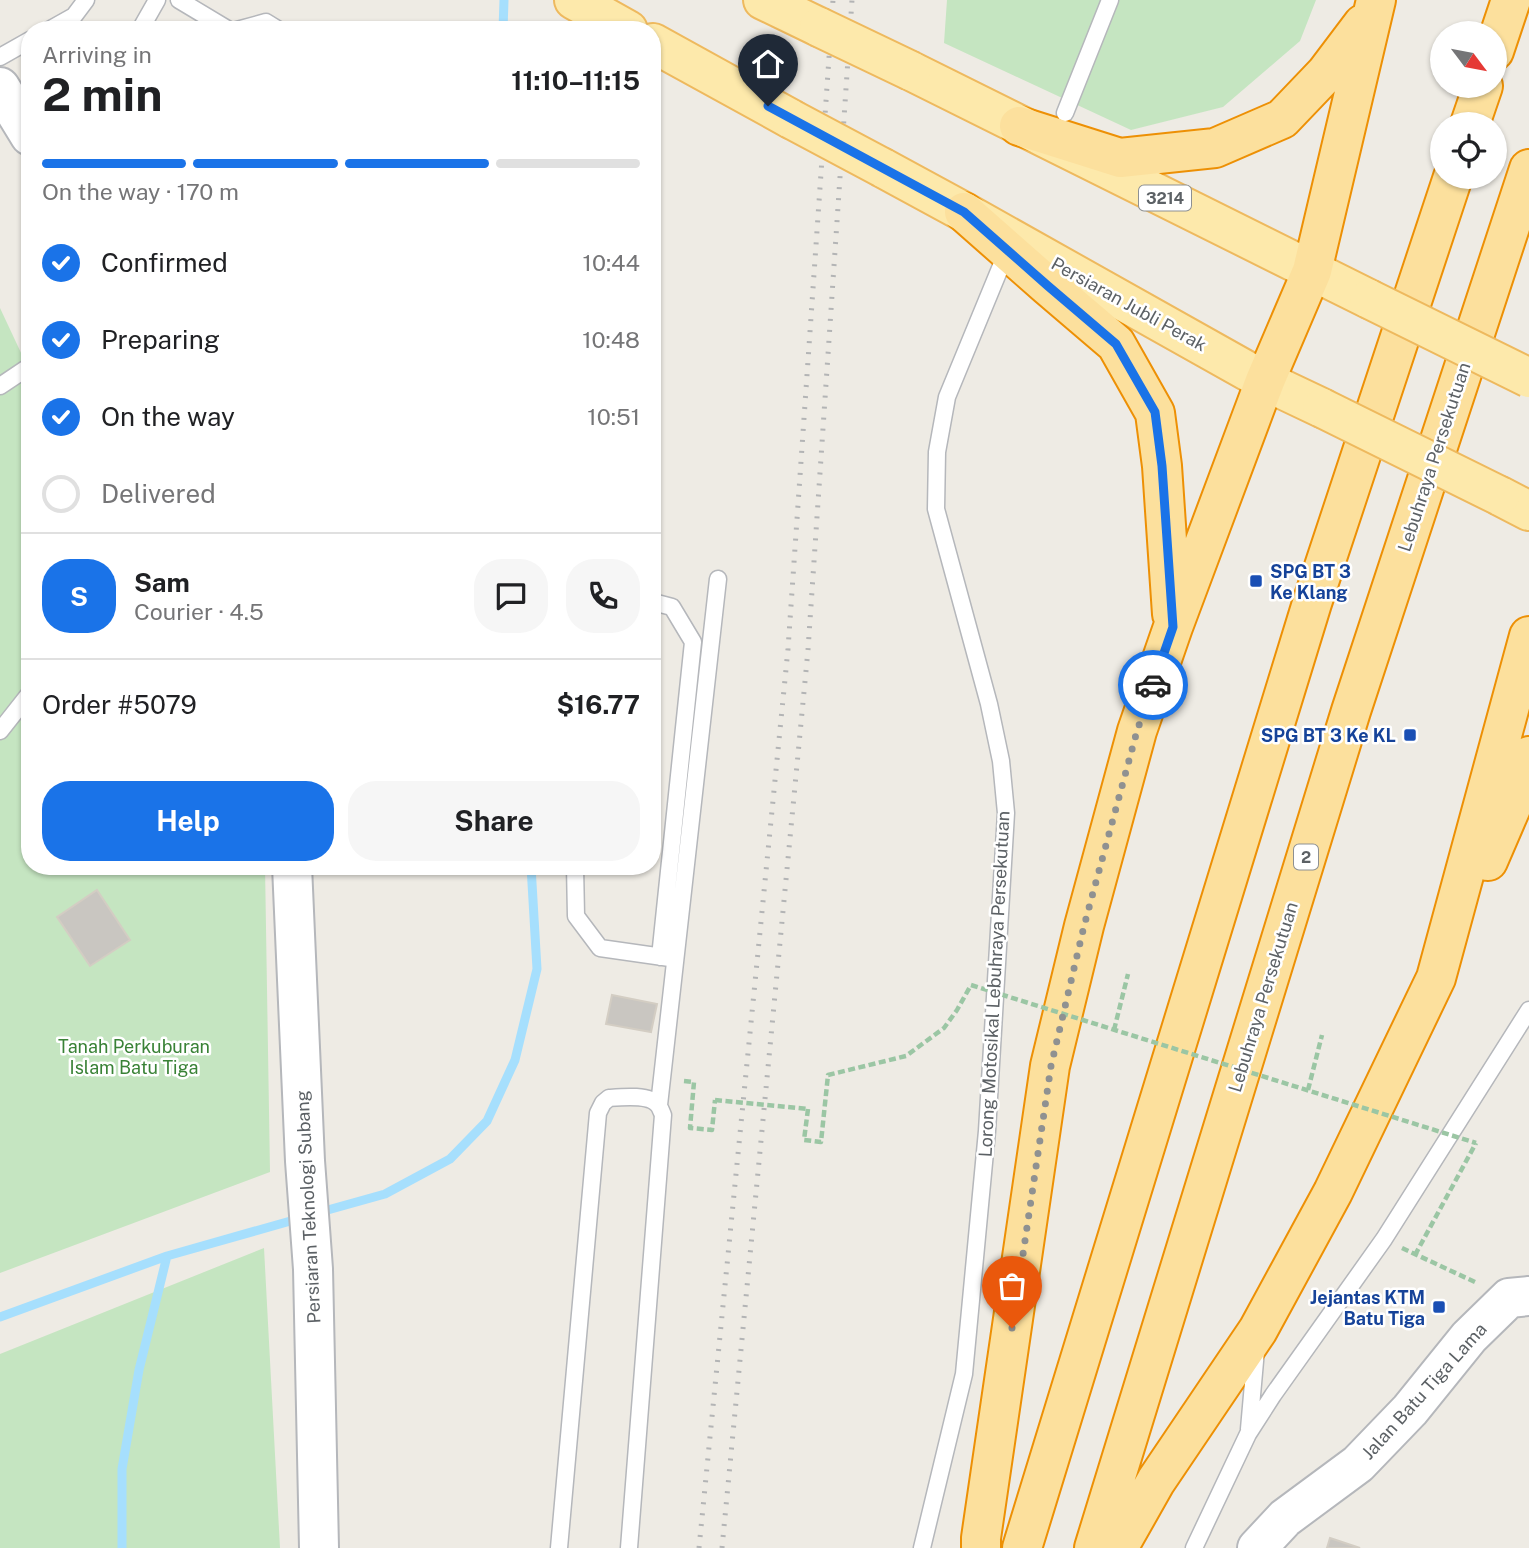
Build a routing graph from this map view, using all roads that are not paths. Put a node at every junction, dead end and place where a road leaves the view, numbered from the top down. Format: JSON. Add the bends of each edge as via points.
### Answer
{"nodes":[{"id":1,"x":86,"y":0,"type":"edge"},
{"id":2,"x":158,"y":0,"type":"edge"},
{"id":3,"x":179,"y":0,"type":"edge"},
{"id":4,"x":574,"y":0,"type":"edge"},
{"id":5,"x":763,"y":0,"type":"edge"},
{"id":6,"x":1110,"y":0,"type":"edge"},
{"id":7,"x":1511,"y":2,"type":"edge"},
{"id":8,"x":1375,"y":5,"type":"edge"},
{"id":9,"x":75,"y":21,"type":"edge"},
{"id":10,"x":145,"y":21,"type":"edge"},
{"id":11,"x":214,"y":21,"type":"edge"},
{"id":12,"x":612,"y":21,"type":"edge"},
{"id":13,"x":1504,"y":21,"type":"edge"},
{"id":14,"x":21,"y":45,"type":"edge"},
{"id":15,"x":661,"y":47,"type":"edge"},
{"id":16,"x":0,"y":57,"type":"edge"},
{"id":17,"x":0,"y":87,"type":"edge"},
{"id":18,"x":1065,"y":113,"type":"dead end"},
{"id":19,"x":21,"y":121,"type":"edge"},
{"id":20,"x":1018,"y":126,"type":"junction"},
{"id":21,"x":1529,"y":169,"type":"edge"},
{"id":22,"x":1449,"y":189,"type":"edge"},
{"id":23,"x":964,"y":212,"type":"junction"},
{"id":24,"x":1001,"y":267,"type":"dead end"},
{"id":25,"x":1312,"y":271,"type":"junction"},
{"id":26,"x":21,"y":372,"type":"edge"},
{"id":27,"x":1529,"y":378,"type":"edge"},
{"id":28,"x":1265,"y":381,"type":"junction"},
{"id":29,"x":0,"y":386,"type":"edge"},
{"id":30,"x":1514,"y":503,"type":"edge"},
{"id":31,"x":718,"y":579,"type":"dead end"},
{"id":32,"x":661,"y":604,"type":"edge"},
{"id":33,"x":1173,"y":627,"type":"junction"},
{"id":34,"x":1529,"y":636,"type":"edge"},
{"id":35,"x":21,"y":704,"type":"edge"},
{"id":36,"x":0,"y":731,"type":"edge"},
{"id":37,"x":1529,"y":756,"type":"edge"},
{"id":38,"x":292,"y":875,"type":"edge"},
{"id":39,"x":575,"y":875,"type":"edge"},
{"id":40,"x":668,"y":957,"type":"junction"},
{"id":41,"x":1436,"y":978,"type":"junction"},
{"id":42,"x":1529,"y":1010,"type":"edge"},
{"id":43,"x":659,"y":1105,"type":"junction"},
{"id":44,"x":1519,"y":1297,"type":"edge"},
{"id":45,"x":1258,"y":1330,"type":"junction"},
{"id":46,"x":1248,"y":1434,"type":"junction"},
{"id":47,"x":318,"y":1548,"type":"edge"},
{"id":48,"x":559,"y":1548,"type":"edge"},
{"id":49,"x":629,"y":1548,"type":"edge"},
{"id":50,"x":922,"y":1548,"type":"edge"},
{"id":51,"x":981,"y":1548,"type":"edge"},
{"id":52,"x":1022,"y":1548,"type":"edge"},
{"id":53,"x":1094,"y":1548,"type":"edge"},
{"id":54,"x":1118,"y":1548,"type":"edge"},
{"id":55,"x":1194,"y":1548,"type":"edge"},
{"id":56,"x":1257,"y":1548,"type":"edge"}],
"edges":[{"from":1,"to":9,"type":"lane"},
{"from":2,"to":10,"type":"lane"},
{"from":3,"to":11,"type":"lane"},
{"from":4,"to":12,"type":"main road"},
{"from":5,"to":20,"type":"main road","number":"3214","bridge":true},
{"from":6,"to":18,"type":"lane"},
{"from":7,"to":13,"type":"highway"},
{"from":8,"to":20,"type":"highway","via":[[1326,74],[1282,119],[1215,148],[1120,158]]},
{"from":8,"to":25,"type":"highway"},
{"from":14,"to":16,"type":"lane"},
{"from":15,"to":23,"type":"main road","name":"Persiaran Jubli Perak","bridge":true},
{"from":17,"to":19,"type":"street"},
{"from":20,"to":25,"type":"main road","number":"3214"},
{"from":21,"to":53,"type":"highway","name":"Lebuhraya Persekutuan","number":"2","via":[[1347,724]]},
{"from":22,"to":52,"type":"highway","via":[[1312,603]]},
{"from":23,"to":28,"type":"main road","name":"Persiaran Jubli Perak"},
{"from":23,"to":33,"type":"highway","via":[[1116,344],[1155,412]]},
{"from":24,"to":50,"type":"lane","name":"Lorong Motosikal Lebuhraya Persekutuan","via":[[947,397],[937,452],[936,509],[1002,761],[1006,813],[987,1131],[964,1374]]},
{"from":25,"to":27,"type":"main road","number":"3214","bridge":true},
{"from":25,"to":28,"type":"highway"},
{"from":26,"to":29,"type":"lane"},
{"from":28,"to":30,"type":"main road","name":"Persiaran Jubli Perak","bridge":true},
{"from":28,"to":33,"type":"highway"},
{"from":31,"to":40,"type":"lane"},
{"from":32,"to":40,"type":"lane","via":[[673,607],[694,642]]},
{"from":33,"to":51,"type":"highway","via":[[1137,731],[1051,1066]]},
{"from":34,"to":41,"type":"highway"},
{"from":35,"to":36,"type":"lane"},
{"from":37,"to":41,"type":"highway"},
{"from":38,"to":47,"type":"street","name":"Persiaran Teknologi Subang","via":[[313,1269]]},
{"from":39,"to":40,"type":"lane","via":[[576,916],[600,948]]},
{"from":40,"to":43,"type":"lane"},
{"from":41,"to":45,"type":"highway","via":[[1333,1192]]},
{"from":42,"to":46,"type":"lane","via":[[1384,1239]]},
{"from":43,"to":48,"type":"lane","via":[[652,1099],[608,1098],[598,1113]]},
{"from":43,"to":49,"type":"lane","via":[[663,1115]]},
{"from":44,"to":56,"type":"street","name":"Jalan Batu Tiga Lama","via":[[1469,1337],[1410,1410],[1358,1464],[1285,1518]]},
{"from":45,"to":46,"type":"lane"},
{"from":45,"to":54,"type":"highway","via":[[1156,1481]]},
{"from":46,"to":55,"type":"lane"}]}
